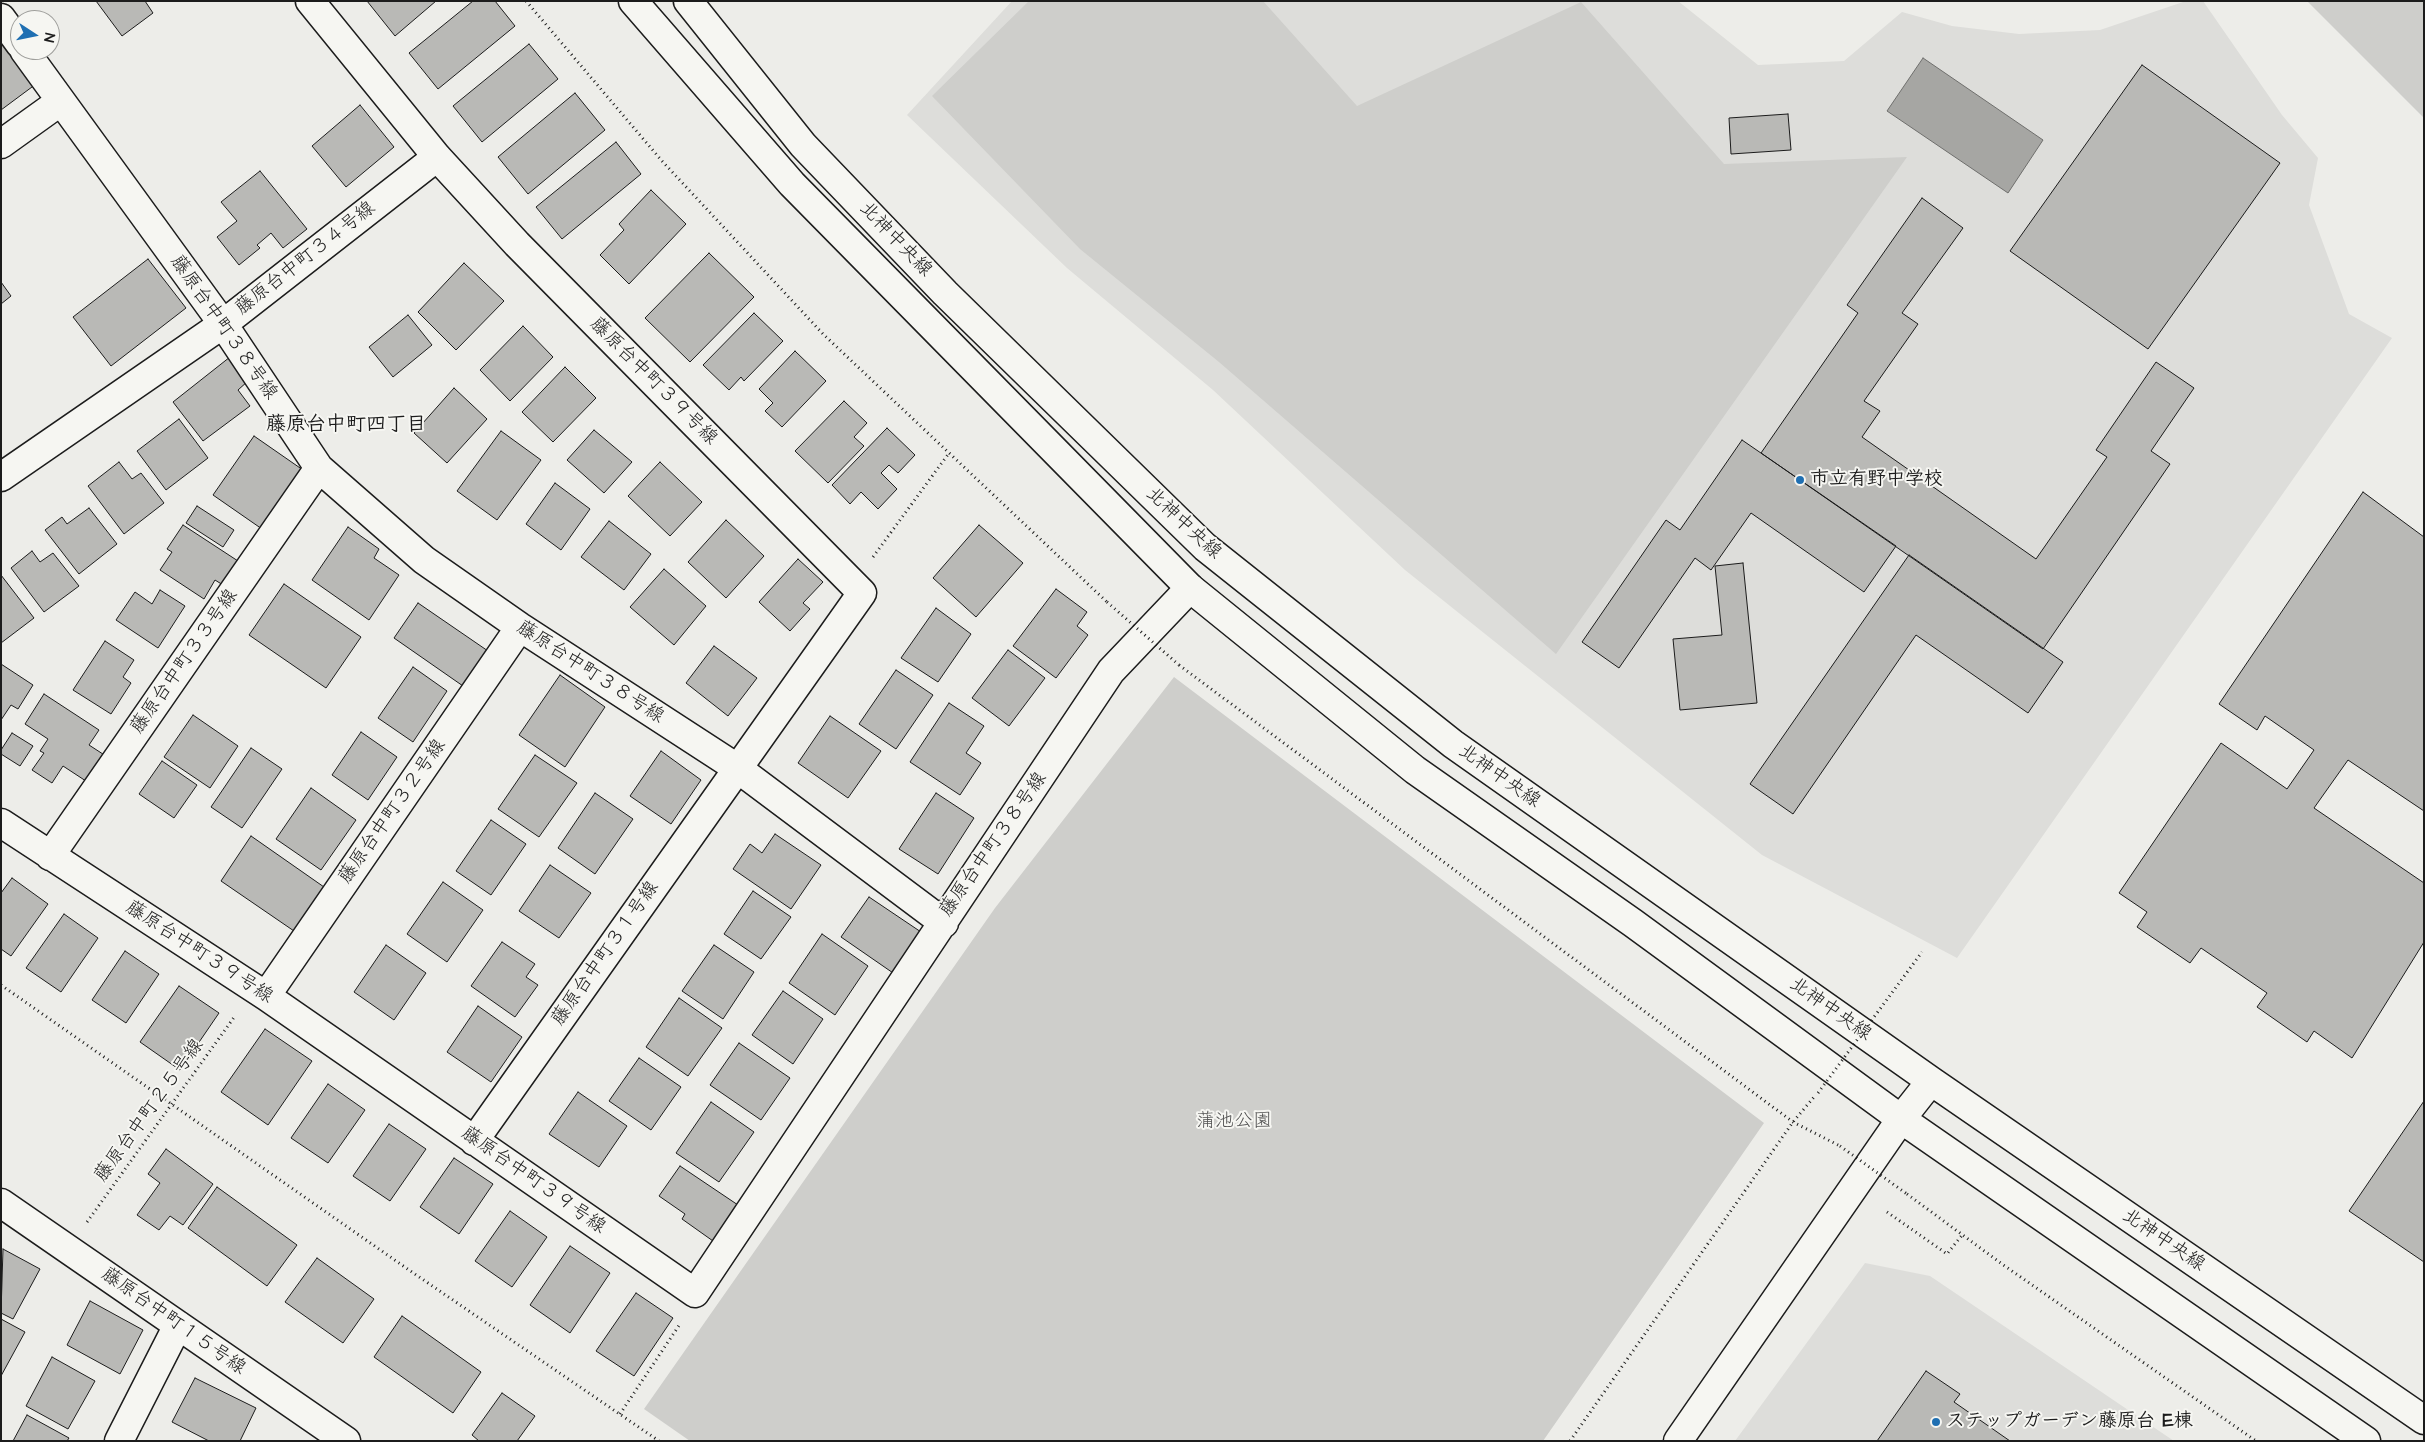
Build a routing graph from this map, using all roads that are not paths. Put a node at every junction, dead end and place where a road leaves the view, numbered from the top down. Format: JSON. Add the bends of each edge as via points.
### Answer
{"nodes":[{"id":1,"x":310,"y":1,"type":"edge"},
{"id":2,"x":633,"y":1,"type":"edge"},
{"id":3,"x":688,"y":1,"type":"edge"},
{"id":4,"x":1,"y":18,"type":"edge"},
{"id":5,"x":10,"y":30,"type":"edge"},
{"id":6,"x":31,"y":60,"type":"edge"},
{"id":7,"x":61,"y":101,"type":"junction"},
{"id":8,"x":1,"y":144,"type":"edge"},
{"id":9,"x":436,"y":157,"type":"junction"},
{"id":10,"x":223,"y":324,"type":"junction"},
{"id":11,"x":320,"y":468,"type":"junction"},
{"id":12,"x":1,"y":477,"type":"edge"},
{"id":13,"x":1190,"y":588,"type":"junction"},
{"id":14,"x":520,"y":627,"type":"junction"},
{"id":15,"x":737,"y":768,"type":"junction"},
{"id":16,"x":1,"y":823,"type":"edge"},
{"id":17,"x":50,"y":856,"type":"junction"},
{"id":18,"x":944,"y":923,"type":"junction"},
{"id":19,"x":260,"y":993,"type":"junction"},
{"id":20,"x":1931,"y":1081,"type":"junction"},
{"id":21,"x":1901,"y":1119,"type":"junction"},
{"id":22,"x":474,"y":1141,"type":"junction"},
{"id":23,"x":1,"y":1203,"type":"edge"},
{"id":24,"x":178,"y":1325,"type":"junction"},
{"id":25,"x":2424,"y":1420,"type":"edge"},
{"id":26,"x":119,"y":1441,"type":"edge"},
{"id":27,"x":346,"y":1441,"type":"edge"},
{"id":28,"x":1678,"y":1441,"type":"edge"},
{"id":29,"x":2366,"y":1441,"type":"edge"}],
"edges":[{"from":1,"to":9,"type":"street","name":"藤原台中町３９号線"},
{"from":2,"to":13,"type":"street","name":"北神中央線","via":[[792,184]]},
{"from":3,"to":20,"type":"street","name":"北神中央線","via":[[803,145],[945,293],[1205,547],[1453,744]]},
{"from":4,"to":5,"type":"street"},
{"from":6,"to":7,"type":"street","name":"藤原台中町３８号線"},
{"from":7,"to":8,"type":"street"},
{"from":7,"to":10,"type":"street","name":"藤原台中町３８号線"},
{"from":9,"to":10,"type":"street","name":"藤原台中町３４号線"},
{"from":9,"to":15,"type":"street","name":"藤原台中町３９号線","via":[[517,244],[862,593]]},
{"from":10,"to":11,"type":"street","name":"藤原台中町３８号線"},
{"from":10,"to":12,"type":"street","name":"藤原台中町３４号線"},
{"from":11,"to":14,"type":"street","name":"藤原台中町３８号線","via":[[424,560]]},
{"from":11,"to":17,"type":"street","name":"藤原台中町３３号線"},
{"from":13,"to":18,"type":"street","name":"藤原台中町３８号線","via":[[1111,671]]},
{"from":13,"to":21,"type":"street","name":"北神中央線","via":[[1415,770],[1633,923]]},
{"from":14,"to":15,"type":"street","name":"藤原台中町３８号線"},
{"from":14,"to":19,"type":"street","name":"藤原台中町３２号線"},
{"from":15,"to":18,"type":"street","name":"藤原台中町３８号線"},
{"from":15,"to":22,"type":"street","name":"藤原台中町３１号線"},
{"from":16,"to":17,"type":"street","name":"藤原台中町３９号線"},
{"from":17,"to":19,"type":"street","name":"藤原台中町３９号線"},
{"from":18,"to":22,"type":"street","name":"藤原台中町３９号線","via":[[695,1292]]},
{"from":19,"to":22,"type":"street","name":"藤原台中町３９号線"},
{"from":20,"to":21,"type":"street"},
{"from":20,"to":25,"type":"street","name":"北神中央線"},
{"from":21,"to":28,"type":"street"},
{"from":21,"to":29,"type":"street","name":"北神中央線"},
{"from":23,"to":24,"type":"street","name":"藤原台中町１５号線"},
{"from":24,"to":26,"type":"street"},
{"from":24,"to":27,"type":"street","name":"藤原台中町１５号線"}]}
